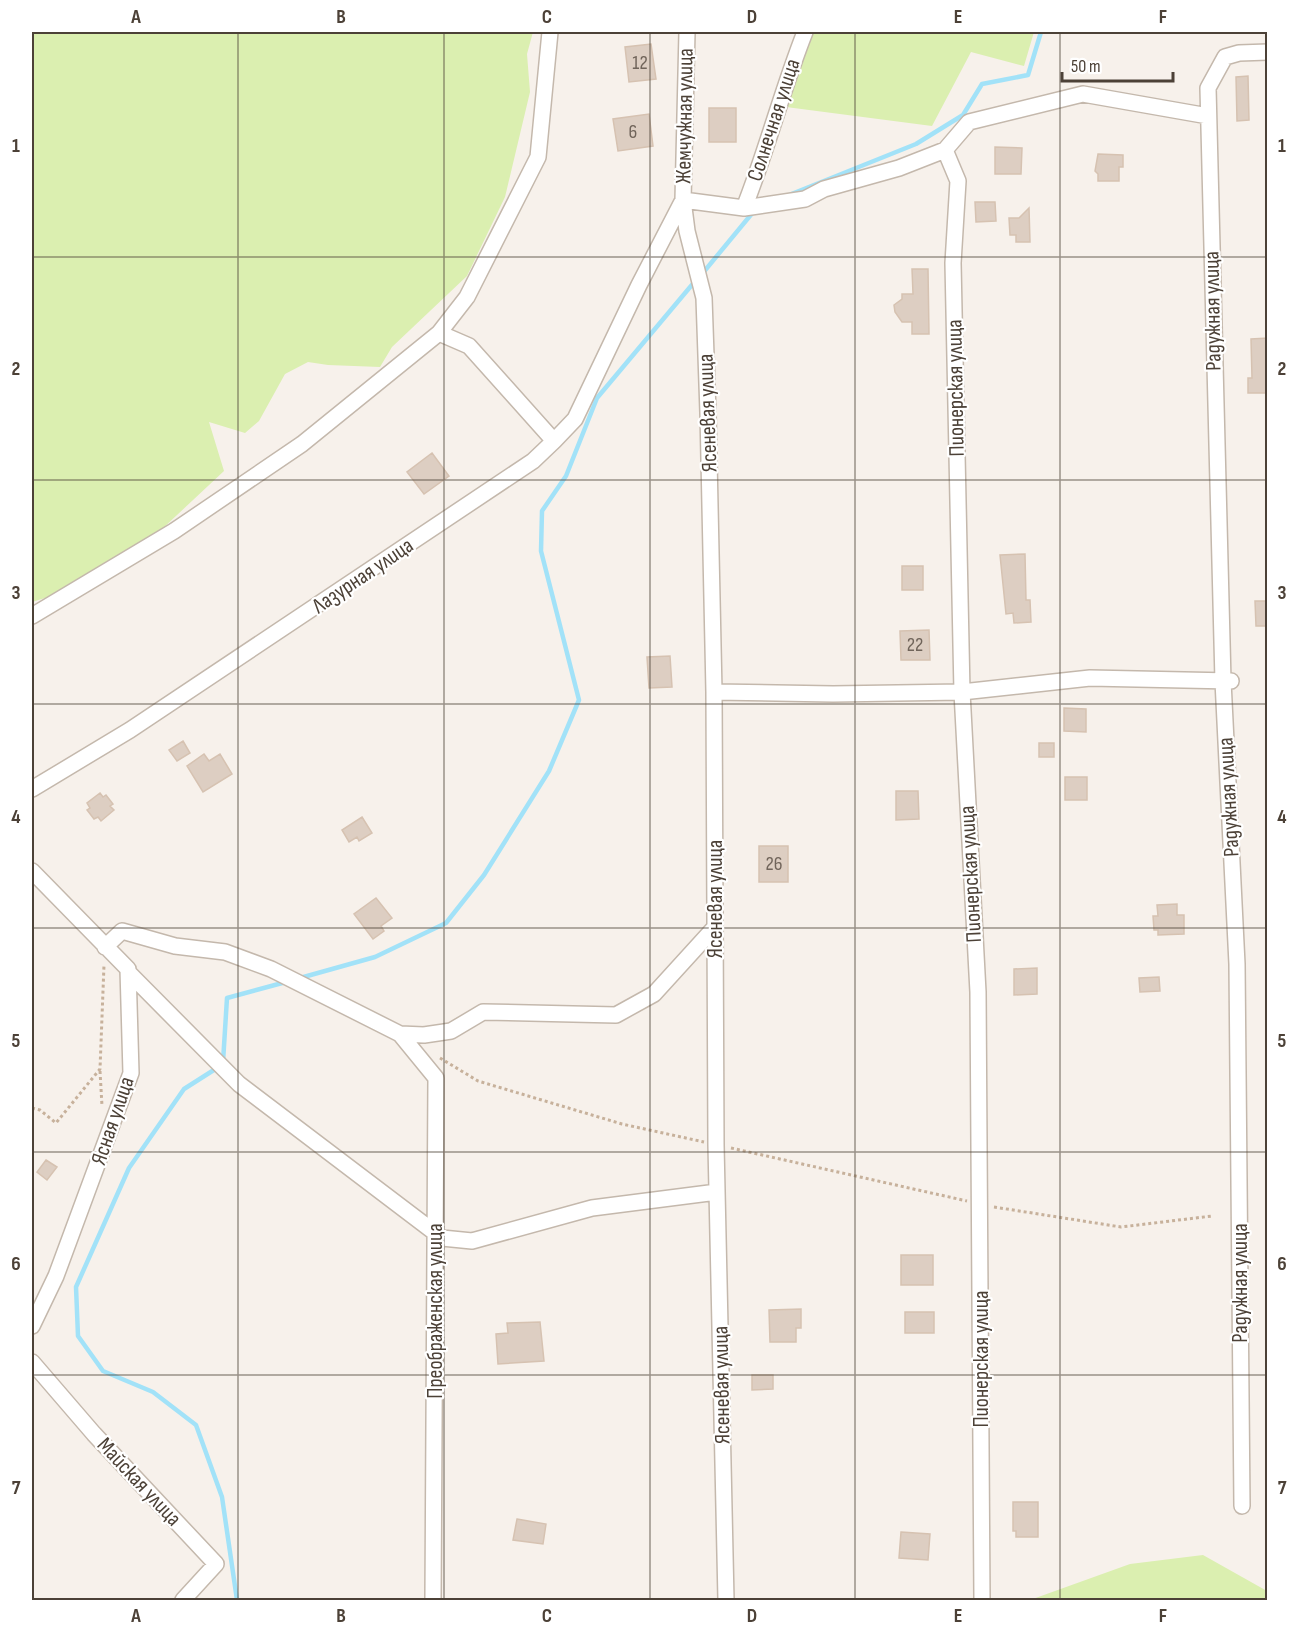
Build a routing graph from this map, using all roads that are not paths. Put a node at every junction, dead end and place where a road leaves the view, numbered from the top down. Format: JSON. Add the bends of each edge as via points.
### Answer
{"nodes":[{"id":1,"x":550,"y":32,"type":"edge"},
{"id":2,"x":687,"y":32,"type":"edge"},
{"id":3,"x":805,"y":32,"type":"edge"},
{"id":4,"x":1268,"y":52,"type":"edge"},
{"id":5,"x":1208,"y":116,"type":"junction"},
{"id":6,"x":945,"y":150,"type":"junction"},
{"id":7,"x":683,"y":200,"type":"junction"},
{"id":8,"x":744,"y":208,"type":"junction"},
{"id":9,"x":439,"y":333,"type":"junction"},
{"id":10,"x":554,"y":441,"type":"junction"},
{"id":11,"x":32,"y":616,"type":"edge"},
{"id":12,"x":1227,"y":681,"type":"junction"},
{"id":13,"x":714,"y":692,"type":"junction"},
{"id":14,"x":962,"y":692,"type":"junction"},
{"id":15,"x":32,"y":789,"type":"edge"},
{"id":16,"x":32,"y":871,"type":"edge"},
{"id":17,"x":715,"y":927,"type":"junction"},
{"id":18,"x":105,"y":947,"type":"junction"},
{"id":19,"x":129,"y":973,"type":"junction"},
{"id":20,"x":400,"y":1034,"type":"junction"},
{"id":21,"x":717,"y":1192,"type":"junction"},
{"id":22,"x":435,"y":1233,"type":"junction"},
{"id":23,"x":32,"y":1326,"type":"edge"},
{"id":24,"x":32,"y":1362,"type":"edge"},
{"id":25,"x":1242,"y":1506,"type":"dead end"},
{"id":26,"x":183,"y":1600,"type":"edge"},
{"id":27,"x":433,"y":1600,"type":"edge"},
{"id":28,"x":726,"y":1600,"type":"edge"},
{"id":29,"x":982,"y":1600,"type":"edge"}],
"edges":[{"from":1,"to":9,"type":"street","via":[[538,157],[467,297]]},
{"from":2,"to":7,"type":"street","name":"Жемчужная улица"},
{"from":3,"to":8,"type":"street","name":"Солнечная улица"},
{"from":4,"to":5,"type":"street","name":"Радужная улица","via":[[1225,57],[1208,88]]},
{"from":5,"to":6,"type":"street","via":[[1083,94],[969,122]]},
{"from":5,"to":12,"type":"street","name":"Радужная улица"},
{"from":6,"to":8,"type":"street","via":[[899,168],[824,189],[805,199]]},
{"from":6,"to":14,"type":"street","name":"Пионерская улица","via":[[958,181],[953,263]]},
{"from":7,"to":8,"type":"street"},
{"from":7,"to":10,"type":"street","name":"Лазурная улица","via":[[575,419]]},
{"from":7,"to":13,"type":"street","name":"Ясеневая улица","via":[[704,298]]},
{"from":9,"to":10,"type":"street","via":[[469,346]]},
{"from":9,"to":11,"type":"street","via":[[302,444],[174,531]]},
{"from":10,"to":15,"type":"street","name":"Лазурная улица","via":[[533,461],[302,617]]},
{"from":12,"to":14,"type":"street","via":[[1089,678]]},
{"from":12,"to":25,"type":"street","name":"Радужная улица","via":[[1237,964]]},
{"from":13,"to":14,"type":"street"},
{"from":13,"to":17,"type":"street","name":"Ясеневая улица"},
{"from":14,"to":29,"type":"street","name":"Пионерская улица","via":[[978,992]]},
{"from":16,"to":18,"type":"street"},
{"from":17,"to":20,"type":"street","via":[[654,994],[616,1015],[483,1012],[451,1031]]},
{"from":17,"to":21,"type":"street","name":"Ясеневая улица"},
{"from":18,"to":19,"type":"street"},
{"from":18,"to":20,"type":"street","via":[[122,931],[175,946],[225,952],[272,969]]},
{"from":19,"to":22,"type":"street","via":[[239,1084]]},
{"from":19,"to":23,"type":"street","name":"Ясная улица","via":[[131,1073],[56,1276]]},
{"from":20,"to":22,"type":"street","name":"Преображенская улица","via":[[436,1078]]},
{"from":21,"to":22,"type":"street","via":[[592,1208],[472,1241],[442,1238]]},
{"from":21,"to":28,"type":"street","name":"Ясеневая улица"},
{"from":22,"to":27,"type":"street","name":"Преображенская улица"},
{"from":24,"to":26,"type":"street","name":"Майская улица","via":[[216,1564]]}]}
